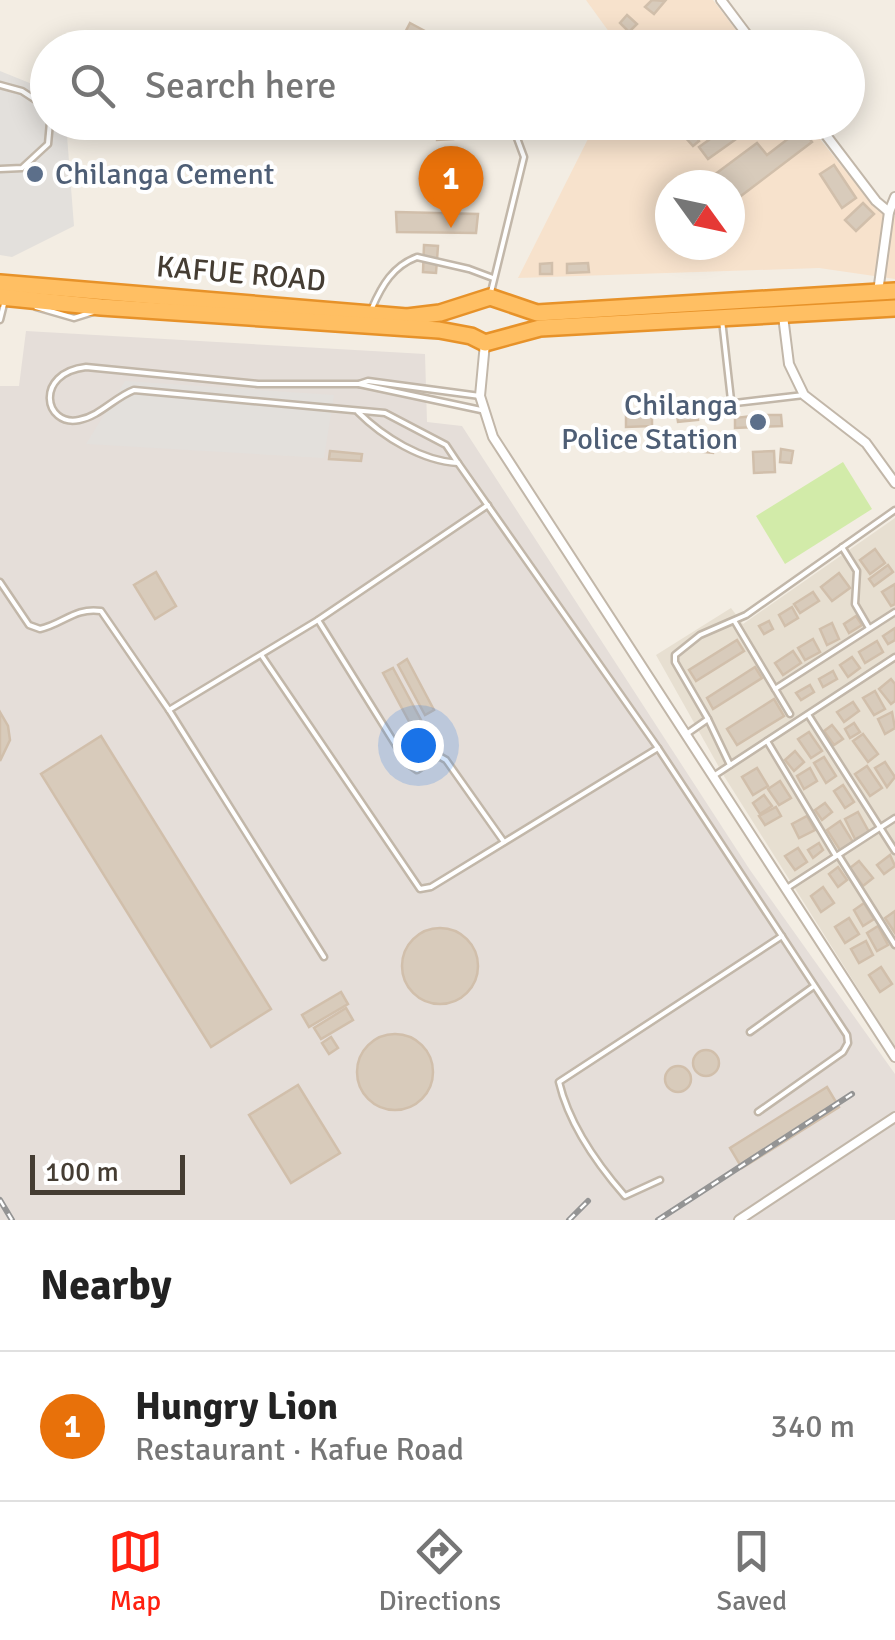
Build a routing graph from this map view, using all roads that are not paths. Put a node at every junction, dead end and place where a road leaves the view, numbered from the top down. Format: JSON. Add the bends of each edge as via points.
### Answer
{"nodes":[{"id":1,"x":721,"y":0,"type":"edge"},
{"id":2,"x":744,"y":30,"type":"edge"},
{"id":3,"x":0,"y":85,"type":"edge"},
{"id":4,"x":30,"y":96,"type":"edge"},
{"id":5,"x":48,"y":140,"type":"edge"},
{"id":6,"x":517,"y":140,"type":"edge"},
{"id":7,"x":830,"y":140,"type":"edge"},
{"id":8,"x":0,"y":169,"type":"edge"},
{"id":9,"x":895,"y":197,"type":"edge"},
{"id":10,"x":890,"y":212,"type":"junction"},
{"id":11,"x":494,"y":279,"type":"junction"},
{"id":12,"x":3,"y":290,"type":"edge"},
{"id":13,"x":895,"y":291,"type":"edge"},
{"id":14,"x":878,"y":292,"type":"junction"},
{"id":15,"x":490,"y":300,"type":"junction"},
{"id":16,"x":895,"y":308,"type":"edge"},
{"id":17,"x":370,"y":312,"type":"junction"},
{"id":18,"x":783,"y":315,"type":"junction"},
{"id":19,"x":722,"y":317,"type":"junction"},
{"id":20,"x":0,"y":320,"type":"edge"},
{"id":21,"x":486,"y":340,"type":"junction"},
{"id":22,"x":359,"y":384,"type":"junction"},
{"id":23,"x":804,"y":394,"type":"junction"},
{"id":24,"x":480,"y":396,"type":"junction"},
{"id":25,"x":483,"y":410,"type":"junction"},
{"id":26,"x":358,"y":412,"type":"junction"},
{"id":27,"x":458,"y":463,"type":"junction"},
{"id":28,"x":895,"y":483,"type":"edge"},
{"id":29,"x":488,"y":505,"type":"junction"},
{"id":30,"x":895,"y":510,"type":"edge"},
{"id":31,"x":842,"y":548,"type":"junction"},
{"id":32,"x":0,"y":582,"type":"edge"},
{"id":33,"x":895,"y":612,"type":"edge"},
{"id":34,"x":318,"y":620,"type":"junction"},
{"id":35,"x":735,"y":622,"type":"junction"},
{"id":36,"x":870,"y":628,"type":"junction"},
{"id":37,"x":262,"y":656,"type":"junction"},
{"id":38,"x":893,"y":659,"type":"edge"},
{"id":39,"x":895,"y":668,"type":"edge"},
{"id":40,"x":775,"y":688,"type":"junction"},
{"id":41,"x":169,"y":710,"type":"junction"},
{"id":42,"x":790,"y":714,"type":"dead end"},
{"id":43,"x":808,"y":715,"type":"junction"},
{"id":44,"x":708,"y":719,"type":"junction"},
{"id":45,"x":687,"y":734,"type":"junction"},
{"id":46,"x":767,"y":741,"type":"junction"},
{"id":47,"x":658,"y":748,"type":"junction"},
{"id":48,"x":730,"y":765,"type":"junction"},
{"id":49,"x":712,"y":777,"type":"junction"},
{"id":50,"x":895,"y":818,"type":"edge"},
{"id":51,"x":879,"y":828,"type":"junction"},
{"id":52,"x":504,"y":842,"type":"junction"},
{"id":53,"x":895,"y":851,"type":"edge"},
{"id":54,"x":837,"y":856,"type":"junction"},
{"id":55,"x":786,"y":888,"type":"junction"},
{"id":56,"x":782,"y":936,"type":"junction"},
{"id":57,"x":895,"y":945,"type":"edge"},
{"id":58,"x":324,"y":956,"type":"dead end"},
{"id":59,"x":814,"y":986,"type":"junction"},
{"id":60,"x":750,"y":1032,"type":"dead end"},
{"id":61,"x":895,"y":1057,"type":"edge"},
{"id":62,"x":758,"y":1112,"type":"dead end"},
{"id":63,"x":895,"y":1117,"type":"edge"},
{"id":64,"x":660,"y":1180,"type":"dead end"},
{"id":65,"x":739,"y":1220,"type":"edge"}],
"edges":[{"from":1,"to":2,"type":"street"},
{"from":3,"to":4,"type":"lane"},
{"from":5,"to":8,"type":"lane","via":[[22,168]]},
{"from":6,"to":11,"type":"lane","via":[[524,157]]},
{"from":7,"to":10,"type":"street"},
{"from":9,"to":10,"type":"street"},
{"from":10,"to":14,"type":"street"},
{"from":11,"to":15,"type":"lane"},
{"from":11,"to":17,"type":"lane","via":[[417,256],[384,283]]},
{"from":12,"to":17,"type":"highway","name":"KAFUE ROAD"},
{"from":12,"to":20,"type":"lane"},
{"from":12,"to":21,"type":"highway","name":"KAFUE ROAD","via":[[27,300],[439,330]]},
{"from":13,"to":14,"type":"highway","name":"KAFUE ROAD"},
{"from":14,"to":15,"type":"highway","name":"KAFUE ROAD","via":[[537,313]]},
{"from":15,"to":17,"type":"highway","name":"KAFUE ROAD","via":[[407,317]]},
{"from":15,"to":21,"type":"highway","via":[[511,322]]},
{"from":15,"to":21,"type":"highway","via":[[465,314],[464,322]]},
{"from":16,"to":18,"type":"highway","name":"KAFUE ROAD"},
{"from":18,"to":19,"type":"highway","name":"KAFUE ROAD"},
{"from":18,"to":23,"type":"street","via":[[789,364]]},
{"from":19,"to":21,"type":"highway","name":"KAFUE ROAD","via":[[540,328]]},
{"from":19,"to":23,"type":"lane","via":[[731,400]]},
{"from":21,"to":24,"type":"street"},
{"from":22,"to":24,"type":"lane"},
{"from":22,"to":25,"type":"lane"},
{"from":22,"to":26,"type":"lane","via":[[258,384],[86,367],[69,369],[50,390],[50,404],[68,420],[81,420],[134,390]]},
{"from":23,"to":28,"type":"street","via":[[866,443]]},
{"from":24,"to":25,"type":"street"},
{"from":25,"to":45,"type":"street","via":[[493,437]]},
{"from":26,"to":27,"type":"lane","via":[[434,460]]},
{"from":26,"to":27,"type":"lane","via":[[385,413],[450,447]]},
{"from":27,"to":29,"type":"lane"},
{"from":29,"to":34,"type":"lane"},
{"from":29,"to":47,"type":"lane"},
{"from":30,"to":31,"type":"lane"},
{"from":31,"to":35,"type":"lane"},
{"from":31,"to":36,"type":"lane","via":[[857,570],[855,604]]},
{"from":32,"to":41,"type":"lane","via":[[28,624],[40,629],[73,613],[101,611]]},
{"from":33,"to":36,"type":"lane"},
{"from":34,"to":37,"type":"lane"},
{"from":34,"to":52,"type":"lane","via":[[407,763],[417,770],[433,757],[446,760]]},
{"from":35,"to":40,"type":"lane"},
{"from":35,"to":44,"type":"lane","via":[[724,622],[674,655]]},
{"from":36,"to":40,"type":"lane"},
{"from":37,"to":41,"type":"lane"},
{"from":37,"to":52,"type":"lane","via":[[415,886],[431,888]]},
{"from":38,"to":39,"type":"lane"},
{"from":38,"to":43,"type":"lane"},
{"from":40,"to":42,"type":"lane"},
{"from":41,"to":58,"type":"lane"},
{"from":43,"to":46,"type":"lane"},
{"from":43,"to":51,"type":"lane"},
{"from":44,"to":45,"type":"lane"},
{"from":44,"to":48,"type":"lane"},
{"from":45,"to":49,"type":"street"},
{"from":46,"to":48,"type":"lane"},
{"from":46,"to":54,"type":"lane"},
{"from":47,"to":52,"type":"lane"},
{"from":47,"to":56,"type":"lane"},
{"from":48,"to":49,"type":"lane"},
{"from":49,"to":55,"type":"street"},
{"from":50,"to":51,"type":"lane"},
{"from":51,"to":53,"type":"lane"},
{"from":51,"to":54,"type":"lane"},
{"from":54,"to":55,"type":"lane"},
{"from":54,"to":57,"type":"lane"},
{"from":55,"to":61,"type":"street"},
{"from":56,"to":59,"type":"lane"},
{"from":56,"to":64,"type":"lane","via":[[559,1082],[565,1110],[625,1196]]},
{"from":59,"to":60,"type":"lane"},
{"from":59,"to":62,"type":"lane","via":[[848,1043]]},
{"from":63,"to":65,"type":"street"}]}
